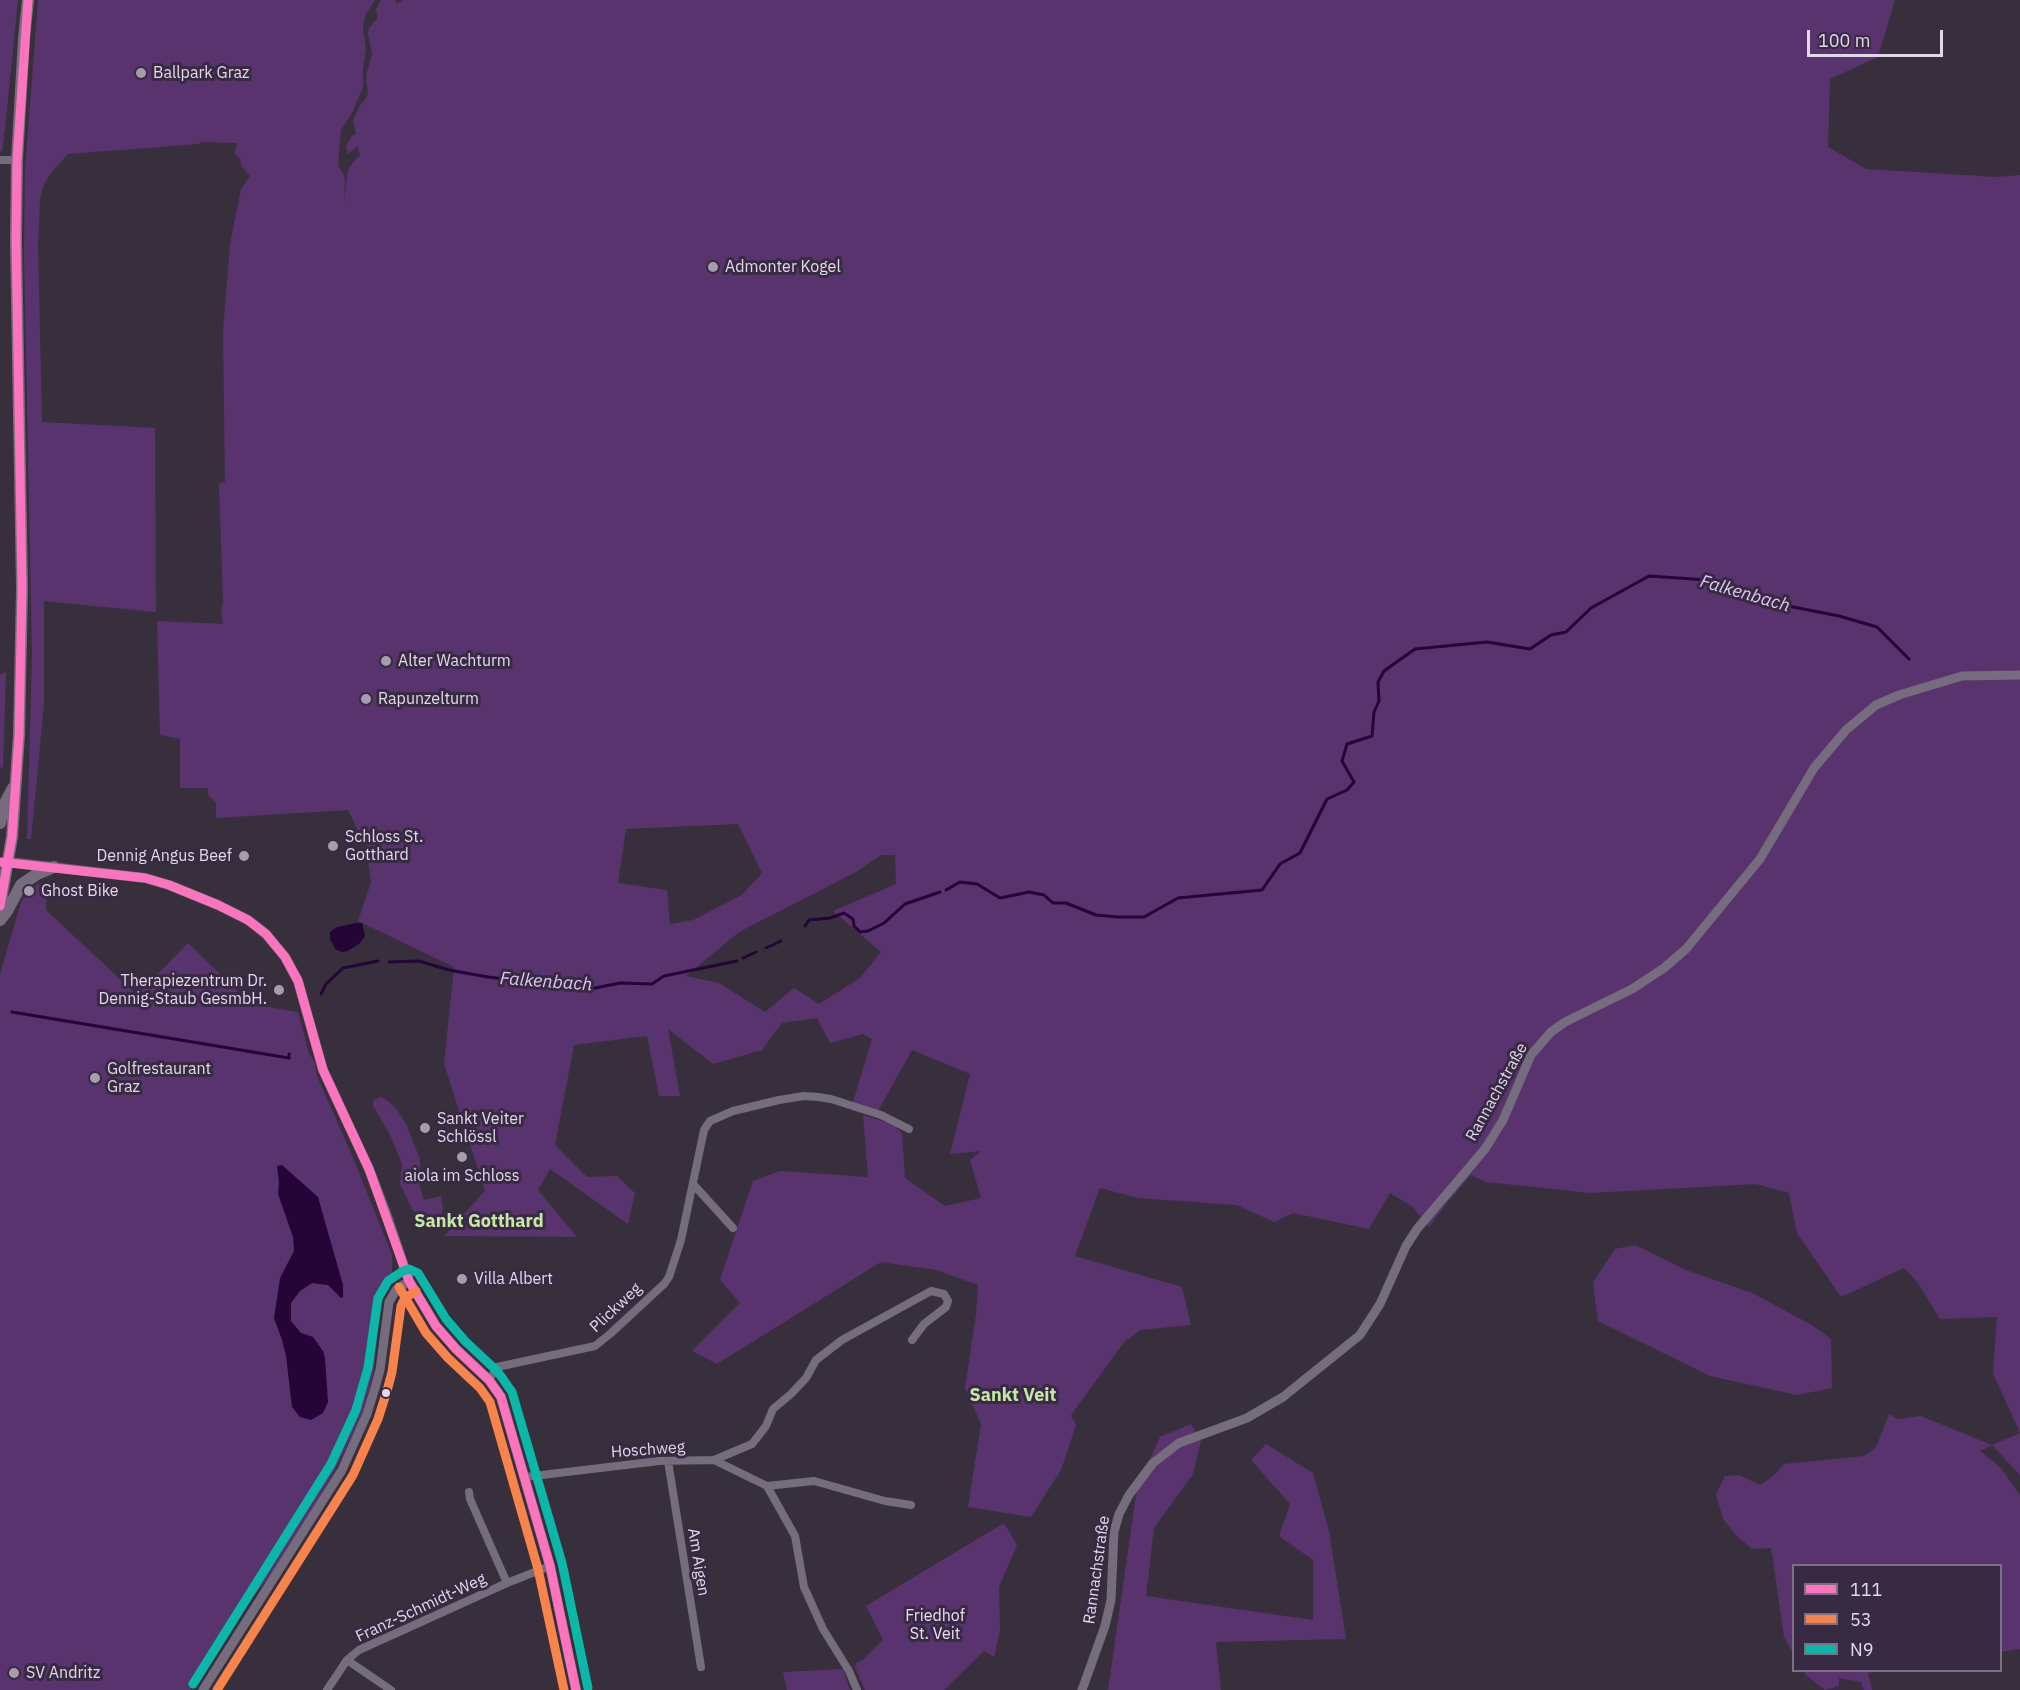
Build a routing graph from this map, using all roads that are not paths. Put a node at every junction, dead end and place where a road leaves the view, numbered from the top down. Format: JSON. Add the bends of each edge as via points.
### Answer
{"nodes":[{"id":1,"x":28,"y":0,"type":"edge"},
{"id":2,"x":0,"y":160,"type":"edge"},
{"id":3,"x":17,"y":160,"type":"junction"},
{"id":4,"x":2020,"y":675,"type":"edge"},
{"id":5,"x":15,"y":785,"type":"junction"},
{"id":6,"x":0,"y":823,"type":"edge"},
{"id":7,"x":4,"y":862,"type":"edge"},
{"id":8,"x":54,"y":867,"type":"junction"},
{"id":9,"x":0,"y":906,"type":"edge"},
{"id":10,"x":0,"y":920,"type":"edge"},
{"id":11,"x":909,"y":1129,"type":"dead end"},
{"id":12,"x":693,"y":1184,"type":"junction"},
{"id":13,"x":733,"y":1228,"type":"dead end"},
{"id":14,"x":409,"y":1281,"type":"junction"},
{"id":15,"x":912,"y":1340,"type":"dead end"},
{"id":16,"x":489,"y":1380,"type":"junction"},
{"id":17,"x":714,"y":1460,"type":"junction"},
{"id":18,"x":668,"y":1461,"type":"junction"},
{"id":19,"x":525,"y":1477,"type":"junction"},
{"id":20,"x":767,"y":1486,"type":"junction"},
{"id":21,"x":470,"y":1492,"type":"dead end"},
{"id":22,"x":911,"y":1505,"type":"dead end"},
{"id":23,"x":550,"y":1566,"type":"junction"},
{"id":24,"x":507,"y":1583,"type":"junction"},
{"id":25,"x":347,"y":1660,"type":"junction"},
{"id":26,"x":702,"y":1667,"type":"dead end"},
{"id":27,"x":203,"y":1690,"type":"edge"},
{"id":28,"x":327,"y":1690,"type":"edge"},
{"id":29,"x":391,"y":1690,"type":"edge"},
{"id":30,"x":576,"y":1690,"type":"edge"},
{"id":31,"x":857,"y":1690,"type":"edge"},
{"id":32,"x":1083,"y":1690,"type":"edge"}],
"edges":[{"from":1,"to":3,"type":"main road"},
{"from":2,"to":3,"type":"street"},
{"from":3,"to":5,"type":"main road","via":[[21,599]]},
{"from":4,"to":32,"type":"street","name":"Rannachstraße","via":[[1962,676],[1899,695],[1876,705],[1846,730],[1814,768],[1760,859],[1686,949],[1632,988],[1565,1022],[1532,1055],[1503,1120],[1485,1149],[1417,1229],[1360,1335],[1284,1397],[1247,1418],[1179,1443],[1153,1463],[1119,1514],[1114,1532],[1111,1600]]},
{"from":5,"to":6,"type":"main road"},
{"from":5,"to":7,"type":"main road","via":[[12,837]]},
{"from":7,"to":8,"type":"main road"},
{"from":7,"to":9,"type":"main road"},
{"from":8,"to":10,"type":"main road","via":[[21,885]]},
{"from":8,"to":14,"type":"main road","via":[[145,878],[169,885],[234,912],[266,934],[298,981],[323,1071],[369,1169]]},
{"from":11,"to":12,"type":"street","name":"Plickweg","via":[[881,1115],[818,1097],[792,1097],[733,1111],[710,1121],[704,1130]]},
{"from":12,"to":13,"type":"street"},
{"from":12,"to":16,"type":"street","name":"Plickweg","via":[[678,1249],[663,1284],[596,1346],[497,1367]]},
{"from":14,"to":16,"type":"main road","via":[[446,1339]]},
{"from":14,"to":27,"type":"street","via":[[388,1302],[380,1370],[367,1414],[342,1470]]},
{"from":15,"to":17,"type":"street","via":[[924,1324],[946,1307],[944,1294],[931,1291],[842,1341],[816,1360],[806,1378],[773,1409],[752,1444]]},
{"from":16,"to":19,"type":"main road","via":[[501,1397]]},
{"from":17,"to":18,"type":"street","name":"Hoschweg"},
{"from":17,"to":20,"type":"street","name":"Hoschweg"},
{"from":18,"to":19,"type":"street","name":"Hoschweg"},
{"from":18,"to":26,"type":"street","name":"Am Aigen"},
{"from":19,"to":23,"type":"main road"},
{"from":20,"to":22,"type":"street","via":[[814,1481]]},
{"from":20,"to":31,"type":"street","via":[[795,1536],[804,1587]]},
{"from":21,"to":24,"type":"street","name":"Franz-Schmidt-Weg"},
{"from":23,"to":24,"type":"street","name":"Franz-Schmidt-Weg"},
{"from":23,"to":30,"type":"main road"},
{"from":24,"to":25,"type":"street","name":"Franz-Schmidt-Weg","via":[[358,1650]]},
{"from":25,"to":28,"type":"street","name":"Franz-Schmidt-Weg"},
{"from":25,"to":29,"type":"street","name":"Franz-Schmidt-Weg"}]}
